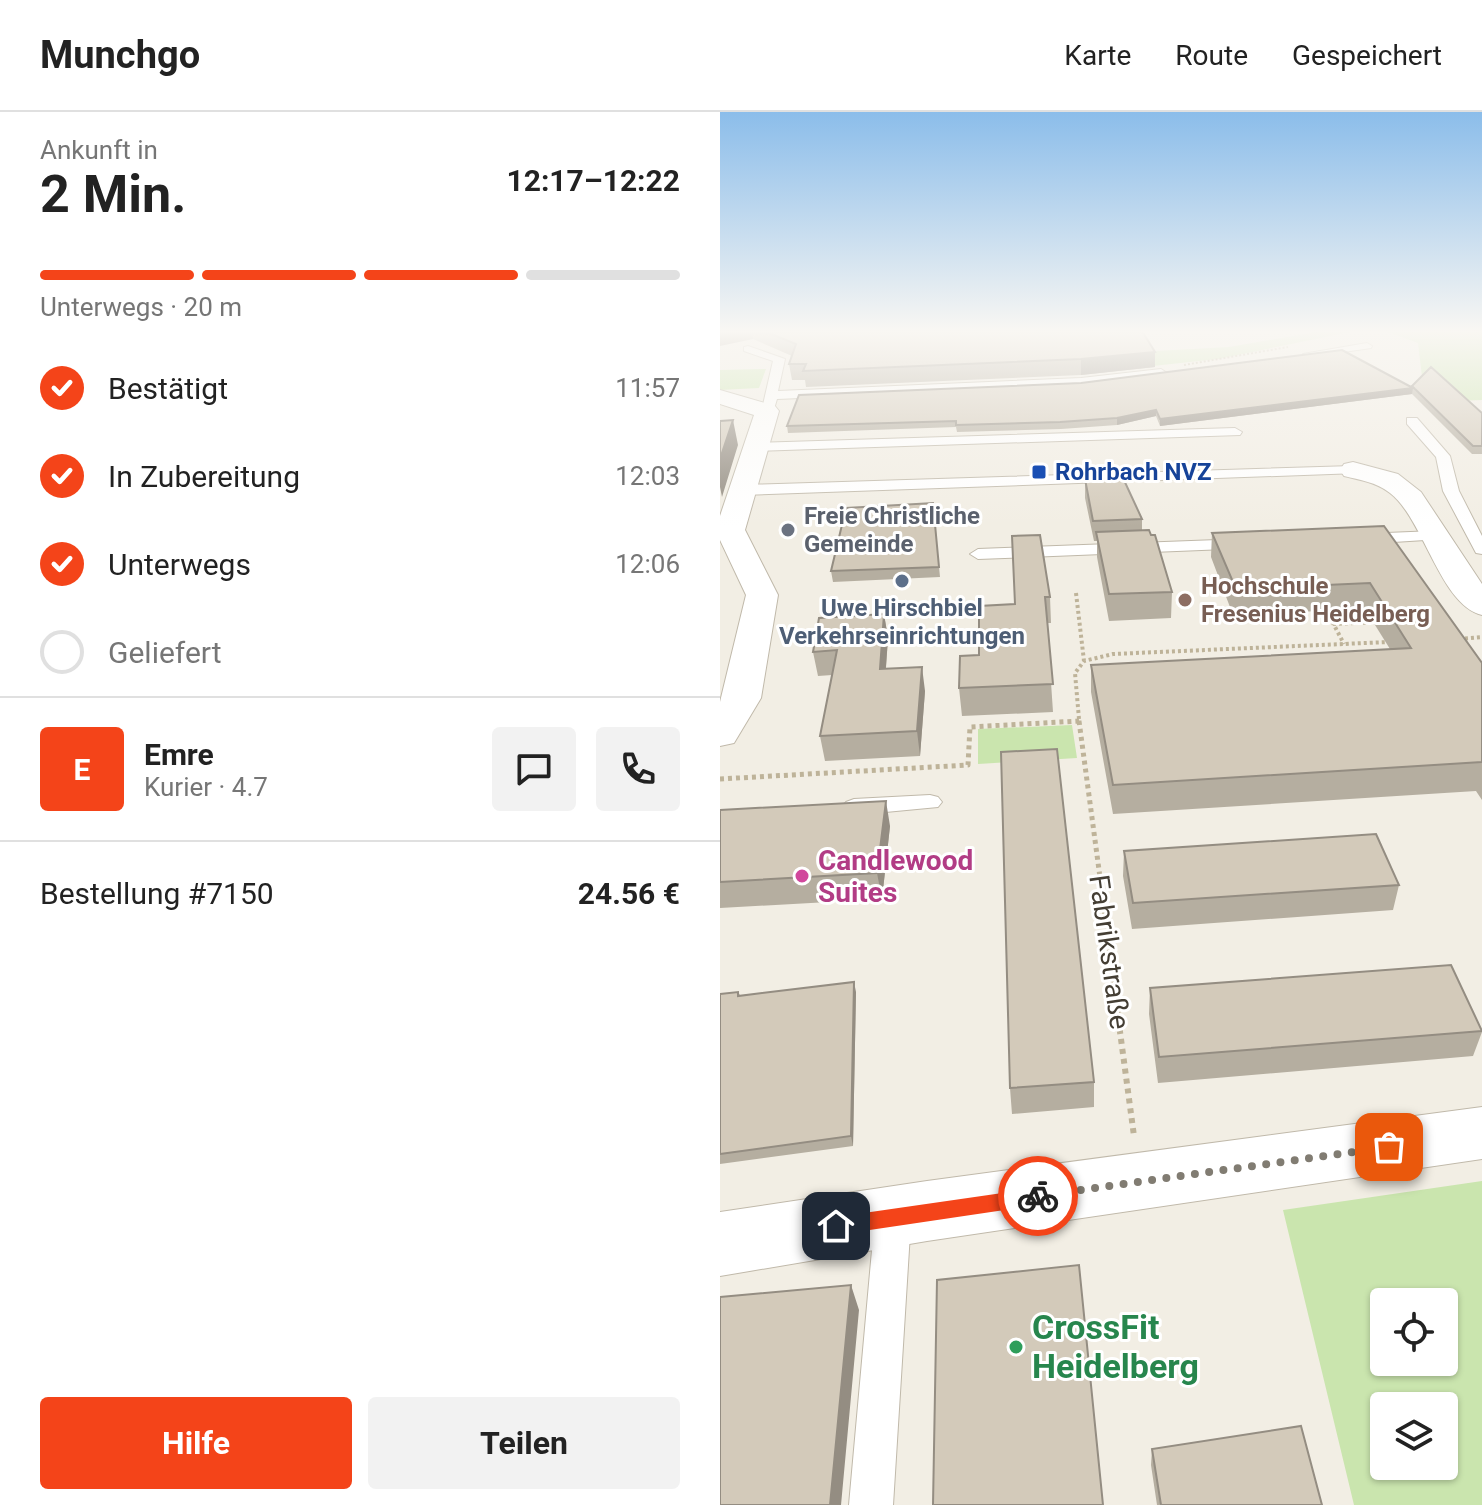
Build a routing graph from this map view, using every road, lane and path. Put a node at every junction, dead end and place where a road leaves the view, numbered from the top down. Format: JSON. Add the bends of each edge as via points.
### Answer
{"nodes":[{"id":1,"x":771,"y":396,"type":"edge"},
{"id":2,"x":873,"y":396,"type":"edge"},
{"id":3,"x":720,"y":397,"type":"edge"},
{"id":4,"x":769,"y":403,"type":"junction"},
{"id":5,"x":1412,"y":421,"type":"dead end"},
{"id":6,"x":1235,"y":432,"type":"dead end"},
{"id":7,"x":755,"y":447,"type":"junction"},
{"id":8,"x":1353,"y":470,"type":"joint"},
{"id":9,"x":742,"y":490,"type":"junction"},
{"id":10,"x":1435,"y":536,"type":"junction"},
{"id":11,"x":1341,"y":540,"type":"edge"},
{"id":12,"x":1262,"y":543,"type":"edge"},
{"id":13,"x":1482,"y":549,"type":"edge"},
{"id":14,"x":978,"y":554,"type":"dead end"},
{"id":15,"x":1076,"y":593,"type":"dead end"},
{"id":16,"x":1319,"y":597,"type":"edge"},
{"id":17,"x":1482,"y":605,"type":"edge"},
{"id":18,"x":1378,"y":622,"type":"edge"},
{"id":19,"x":1333,"y":624,"type":"junction"},
{"id":20,"x":1482,"y":637,"type":"edge"},
{"id":21,"x":1453,"y":639,"type":"edge"},
{"id":22,"x":1390,"y":642,"type":"edge"},
{"id":23,"x":1344,"y":644,"type":"junction"},
{"id":24,"x":1084,"y":661,"type":"junction"},
{"id":25,"x":731,"y":699,"type":"edge"},
{"id":26,"x":1079,"y":721,"type":"junction"},
{"id":27,"x":720,"y":734,"type":"edge"},
{"id":28,"x":720,"y":779,"type":"edge"},
{"id":29,"x":930,"y":802,"type":"dead end"},
{"id":30,"x":825,"y":809,"type":"edge"},
{"id":31,"x":1482,"y":1133,"type":"edge"},
{"id":32,"x":1140,"y":1183,"type":"junction"},
{"id":33,"x":893,"y":1217,"type":"junction"},
{"id":34,"x":720,"y":1244,"type":"edge"},
{"id":35,"x":871,"y":1505,"type":"edge"}],
"edges":[{"from":1,"to":4,"type":"lane"},
{"from":2,"to":4,"type":"lane"},
{"from":3,"to":4,"type":"street"},
{"from":4,"to":7,"type":"street"},
{"from":5,"to":13,"type":"lane","via":[[1443,456],[1451,491]]},
{"from":6,"to":7,"type":"lane"},
{"from":7,"to":9,"type":"street"},
{"from":8,"to":9,"type":"lane"},
{"from":8,"to":10,"type":"street","via":[[1381,475],[1402,487]]},
{"from":9,"to":25,"type":"street","via":[[730,530],[762,595]]},
{"from":10,"to":11,"type":"lane"},
{"from":10,"to":17,"type":"street"},
{"from":12,"to":14,"type":"lane"},
{"from":15,"to":24,"type":"path","name":"Fabrikstraße"},
{"from":16,"to":19,"type":"path"},
{"from":18,"to":19,"type":"path"},
{"from":19,"to":23,"type":"path"},
{"from":20,"to":21,"type":"path"},
{"from":22,"to":23,"type":"path"},
{"from":23,"to":24,"type":"path","via":[[1113,654]]},
{"from":24,"to":26,"type":"path","name":"Fabrikstraße","via":[[1075,673]]},
{"from":25,"to":27,"type":"street"},
{"from":26,"to":28,"type":"path","via":[[970,727],[968,765]]},
{"from":26,"to":32,"type":"path","name":"Fabrikstraße"},
{"from":29,"to":30,"type":"lane"},
{"from":31,"to":32,"type":"street"},
{"from":32,"to":33,"type":"street"},
{"from":33,"to":34,"type":"street"},
{"from":33,"to":35,"type":"lane"}]}
